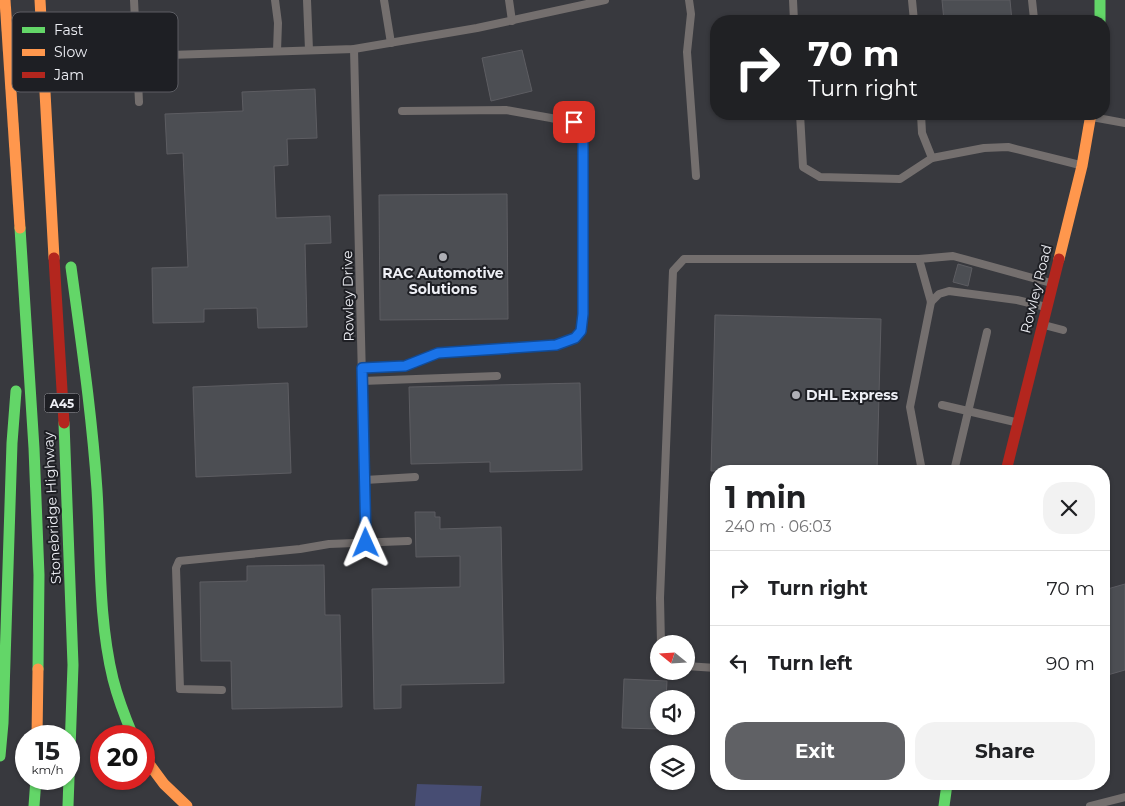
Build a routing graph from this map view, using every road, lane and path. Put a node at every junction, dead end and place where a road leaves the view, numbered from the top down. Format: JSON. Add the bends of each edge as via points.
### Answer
{"nodes":[{"id":1,"x":5,"y":0,"type":"edge"},
{"id":2,"x":275,"y":0,"type":"edge"},
{"id":3,"x":307,"y":0,"type":"edge"},
{"id":4,"x":384,"y":0,"type":"edge"},
{"id":5,"x":509,"y":0,"type":"edge"},
{"id":6,"x":605,"y":0,"type":"edge"},
{"id":7,"x":688,"y":0,"type":"edge"},
{"id":8,"x":793,"y":0,"type":"edge"},
{"id":9,"x":912,"y":0,"type":"edge"},
{"id":10,"x":1032,"y":0,"type":"edge"},
{"id":11,"x":1100,"y":0,"type":"edge"},
{"id":12,"x":794,"y":15,"type":"edge"},
{"id":13,"x":913,"y":15,"type":"edge"},
{"id":14,"x":1034,"y":15,"type":"edge"},
{"id":15,"x":1100,"y":15,"type":"edge"},
{"id":16,"x":512,"y":21,"type":"junction"},
{"id":17,"x":391,"y":43,"type":"junction"},
{"id":18,"x":354,"y":49,"type":"junction"},
{"id":19,"x":309,"y":50,"type":"junction"},
{"id":20,"x":277,"y":52,"type":"junction"},
{"id":21,"x":178,"y":55,"type":"edge"},
{"id":22,"x":44,"y":92,"type":"edge"},
{"id":23,"x":139,"y":92,"type":"edge"},
{"id":24,"x":139,"y":102,"type":"dead end"},
{"id":25,"x":402,"y":111,"type":"dead end"},
{"id":26,"x":1110,"y":119,"type":"edge"},
{"id":27,"x":800,"y":120,"type":"edge"},
{"id":28,"x":921,"y":120,"type":"edge"},
{"id":29,"x":1090,"y":120,"type":"edge"},
{"id":30,"x":1125,"y":123,"type":"edge"},
{"id":31,"x":932,"y":158,"type":"junction"},
{"id":32,"x":1082,"y":166,"type":"junction"},
{"id":33,"x":48,"y":168,"type":"junction"},
{"id":34,"x":696,"y":176,"type":"dead end"},
{"id":35,"x":63,"y":223,"type":"dead end"},
{"id":36,"x":919,"y":258,"type":"junction"},
{"id":37,"x":70,"y":260,"type":"dead end"},
{"id":38,"x":1052,"y":284,"type":"junction"},
{"id":39,"x":24,"y":299,"type":"junction"},
{"id":40,"x":930,"y":302,"type":"junction"},
{"id":41,"x":1047,"y":307,"type":"junction"},
{"id":42,"x":1042,"y":325,"type":"junction"},
{"id":43,"x":1063,"y":330,"type":"dead end"},
{"id":44,"x":987,"y":332,"type":"dead end"},
{"id":45,"x":362,"y":368,"type":"junction"},
{"id":46,"x":497,"y":376,"type":"dead end"},
{"id":47,"x":362,"y":382,"type":"junction"},
{"id":48,"x":942,"y":405,"type":"dead end"},
{"id":49,"x":968,"y":411,"type":"junction"},
{"id":50,"x":1018,"y":423,"type":"junction"},
{"id":51,"x":921,"y":465,"type":"edge"},
{"id":52,"x":955,"y":465,"type":"edge"},
{"id":53,"x":1008,"y":465,"type":"edge"},
{"id":54,"x":415,"y":477,"type":"dead end"},
{"id":55,"x":365,"y":480,"type":"junction"},
{"id":56,"x":408,"y":541,"type":"dead end"},
{"id":57,"x":366,"y":543,"type":"junction"},
{"id":58,"x":662,"y":635,"type":"edge"},
{"id":59,"x":695,"y":667,"type":"edge"},
{"id":60,"x":710,"y":668,"type":"edge"},
{"id":61,"x":222,"y":690,"type":"dead end"},
{"id":62,"x":37,"y":725,"type":"edge"},
{"id":63,"x":128,"y":725,"type":"edge"},
{"id":64,"x":0,"y":756,"type":"edge"},
{"id":65,"x":155,"y":772,"type":"edge"},
{"id":66,"x":35,"y":790,"type":"edge"},
{"id":67,"x":946,"y":790,"type":"edge"},
{"id":68,"x":1125,"y":797,"type":"edge"},
{"id":69,"x":34,"y":806,"type":"edge"},
{"id":70,"x":68,"y":806,"type":"edge"},
{"id":71,"x":187,"y":806,"type":"edge"},
{"id":72,"x":944,"y":806,"type":"edge"},
{"id":73,"x":1090,"y":806,"type":"edge"}],
"edges":[{"from":1,"to":39,"type":"main road","name":"Stonebridge Highway","number":"A45"},
{"from":2,"to":20,"type":"lane"},
{"from":3,"to":19,"type":"lane"},
{"from":4,"to":17,"type":"lane"},
{"from":5,"to":16,"type":"lane"},
{"from":6,"to":16,"type":"lane"},
{"from":7,"to":34,"type":"lane","via":[[691,14],[687,52]]},
{"from":8,"to":12,"type":"lane"},
{"from":9,"to":13,"type":"lane"},
{"from":10,"to":14,"type":"lane"},
{"from":11,"to":15,"type":"main road"},
{"from":16,"to":17,"type":"lane"},
{"from":17,"to":18,"type":"lane"},
{"from":18,"to":19,"type":"lane"},
{"from":18,"to":45,"type":"lane","name":"Rowley Drive"},
{"from":19,"to":20,"type":"lane"},
{"from":20,"to":21,"type":"lane"},
{"from":22,"to":33,"type":"main road","name":"Stonebridge Highway","number":"A45"},
{"from":23,"to":24,"type":"lane"},
{"from":25,"to":45,"type":"lane","via":[[506,110],[578,124],[583,136],[581,331],[575,338],[556,345],[438,353],[405,366]]},
{"from":26,"to":30,"type":"lane"},
{"from":27,"to":31,"type":"lane","via":[[804,167],[820,177],[900,179]]},
{"from":28,"to":31,"type":"lane","via":[[922,133]]},
{"from":29,"to":32,"type":"main road","name":"Rowley Road"},
{"from":31,"to":32,"type":"lane","via":[[984,148],[1008,148]]},
{"from":32,"to":38,"type":"main road","name":"Rowley Road"},
{"from":33,"to":35,"type":"main road"},
{"from":33,"to":70,"type":"main road","name":"Stonebridge Highway","number":"A45","via":[[67,486],[73,665]]},
{"from":36,"to":38,"type":"lane","via":[[953,256]]},
{"from":36,"to":40,"type":"lane"},
{"from":36,"to":58,"type":"lane","via":[[684,259],[673,271],[660,598]]},
{"from":37,"to":63,"type":"main road","via":[[86,374],[108,655],[118,700]]},
{"from":38,"to":41,"type":"main road","name":"Rowley Road"},
{"from":39,"to":62,"type":"main road","name":"Stonebridge Highway","number":"A45","via":[[39,575]]},
{"from":39,"to":64,"type":"main road","via":[[12,443]]},
{"from":40,"to":41,"type":"lane","via":[[948,291]]},
{"from":40,"to":51,"type":"lane","via":[[910,407]]},
{"from":41,"to":42,"type":"main road","name":"Rowley Road"},
{"from":42,"to":43,"type":"lane"},
{"from":42,"to":50,"type":"main road","name":"Rowley Road"},
{"from":44,"to":49,"type":"lane"},
{"from":45,"to":47,"type":"lane","name":"Rowley Drive"},
{"from":46,"to":47,"type":"lane"},
{"from":47,"to":55,"type":"lane","name":"Rowley Drive"},
{"from":48,"to":49,"type":"lane"},
{"from":49,"to":50,"type":"lane"},
{"from":49,"to":52,"type":"lane"},
{"from":50,"to":53,"type":"main road","name":"Rowley Road"},
{"from":54,"to":55,"type":"lane"},
{"from":55,"to":57,"type":"lane","name":"Rowley Drive"},
{"from":56,"to":57,"type":"lane"},
{"from":57,"to":61,"type":"lane","via":[[329,544],[179,561],[176,568],[180,689]]},
{"from":59,"to":60,"type":"lane"},
{"from":65,"to":71,"type":"main road"},
{"from":66,"to":69,"type":"main road"},
{"from":67,"to":72,"type":"main road"},
{"from":68,"to":73,"type":"lane"}]}
